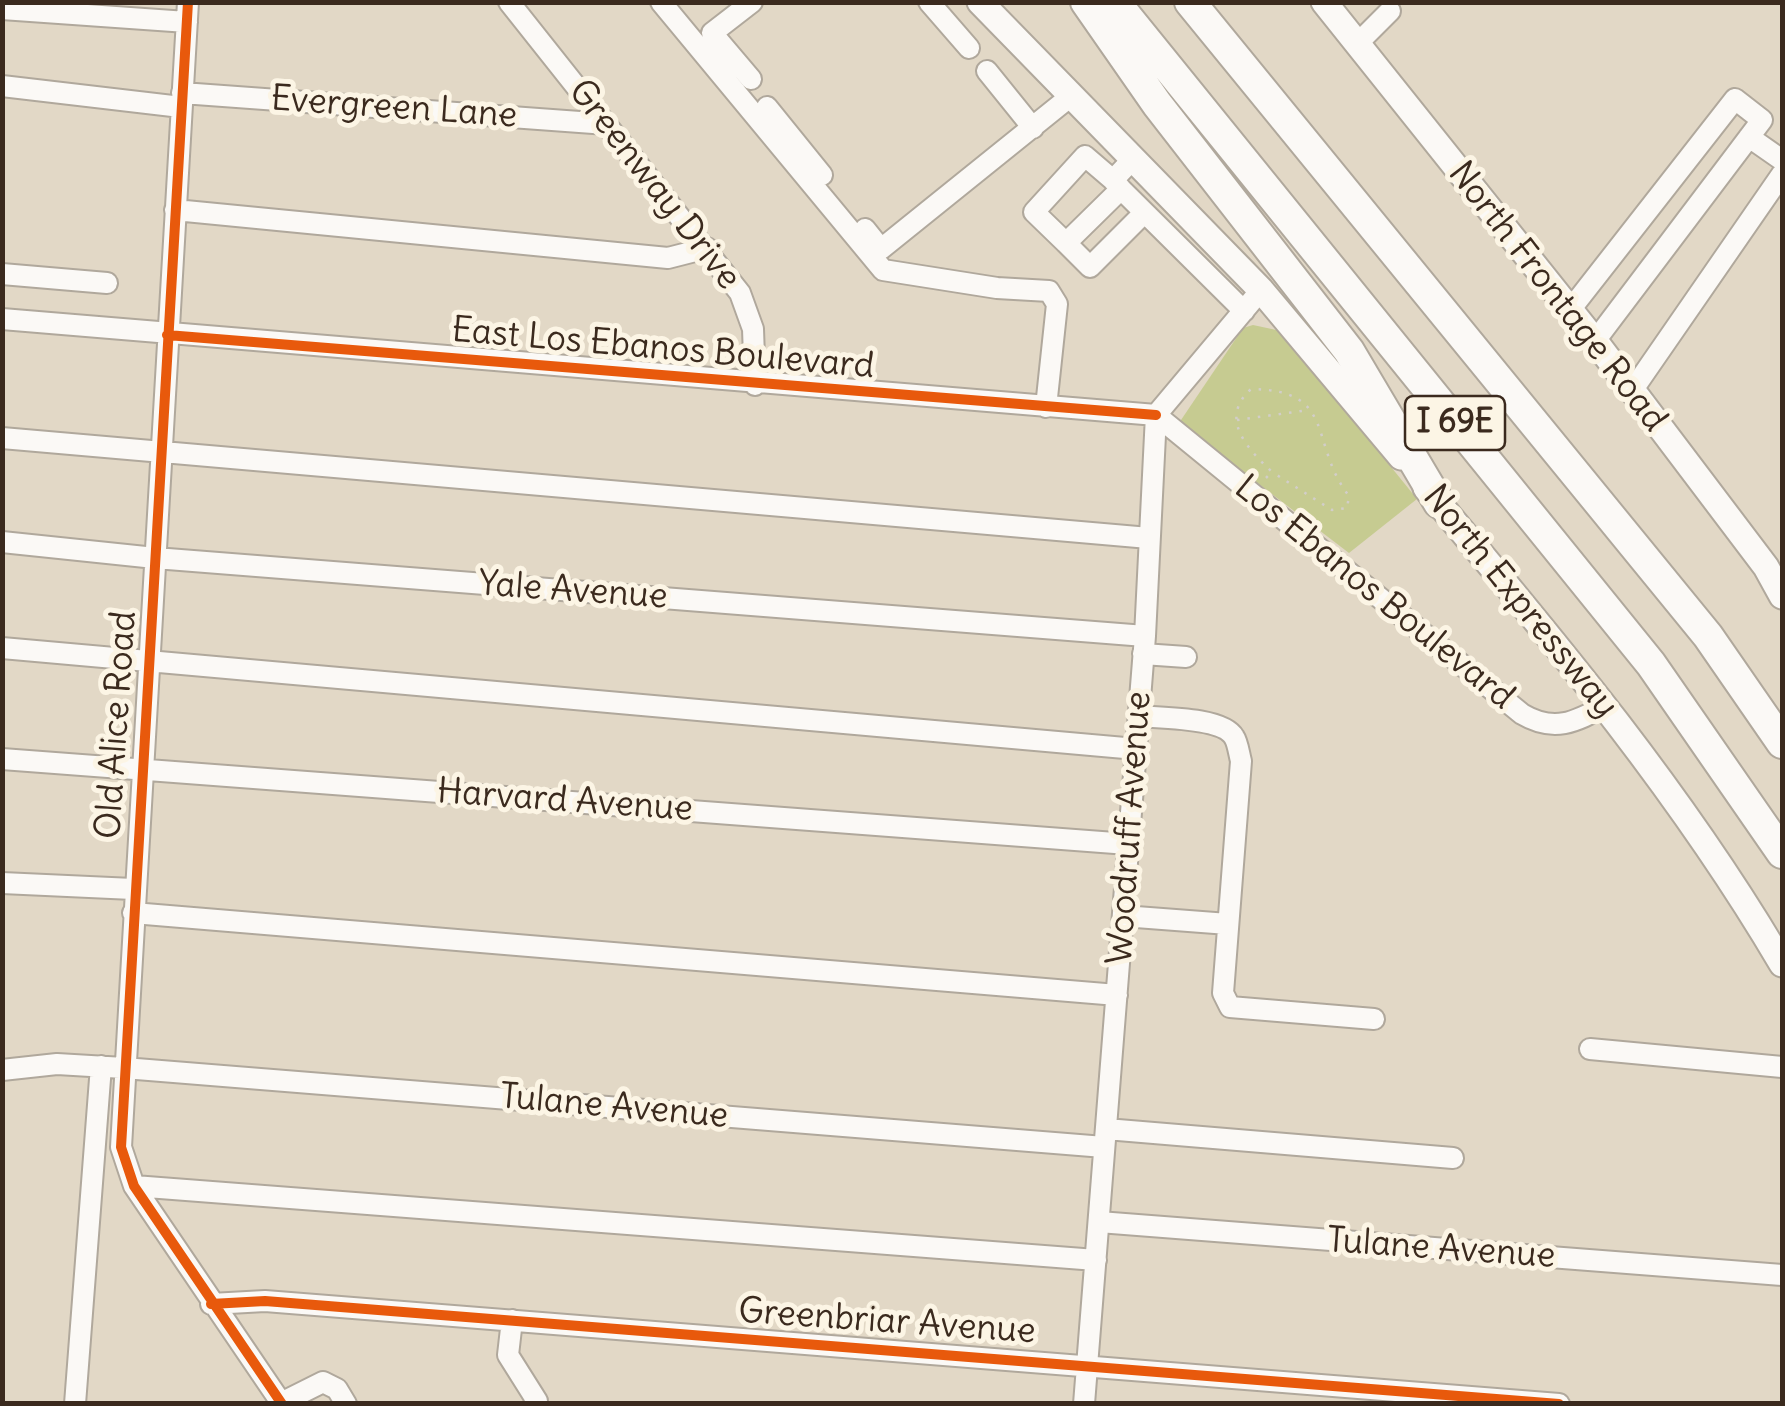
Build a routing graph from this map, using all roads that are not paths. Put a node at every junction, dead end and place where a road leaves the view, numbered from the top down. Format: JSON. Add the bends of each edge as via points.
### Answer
{"nodes":[{"id":1,"x":509,"y":2,"type":"edge"},
{"id":2,"x":661,"y":2,"type":"edge"},
{"id":3,"x":752,"y":2,"type":"edge"},
{"id":4,"x":980,"y":2,"type":"edge"},
{"id":5,"x":1086,"y":2,"type":"edge"},
{"id":6,"x":1115,"y":2,"type":"edge"},
{"id":7,"x":1190,"y":2,"type":"edge"},
{"id":8,"x":1324,"y":2,"type":"edge"},
{"id":9,"x":933,"y":4,"type":"edge"},
{"id":10,"x":1390,"y":5,"type":"edge"},
{"id":11,"x":2,"y":9,"type":"edge"},
{"id":12,"x":188,"y":12,"type":"edge"},
{"id":13,"x":1357,"y":44,"type":"junction"},
{"id":14,"x":968,"y":48,"type":"dead end"},
{"id":15,"x":987,"y":71,"type":"dead end"},
{"id":16,"x":751,"y":79,"type":"dead end"},
{"id":17,"x":2,"y":86,"type":"edge"},
{"id":18,"x":1071,"y":96,"type":"junction"},
{"id":19,"x":181,"y":100,"type":"junction"},
{"id":20,"x":767,"y":107,"type":"dead end"},
{"id":21,"x":607,"y":124,"type":"junction"},
{"id":22,"x":1032,"y":128,"type":"junction"},
{"id":23,"x":1749,"y":137,"type":"junction"},
{"id":24,"x":1134,"y":159,"type":"junction"},
{"id":25,"x":1782,"y":160,"type":"edge"},
{"id":26,"x":1782,"y":174,"type":"edge"},
{"id":27,"x":1117,"y":184,"type":"junction"},
{"id":28,"x":175,"y":210,"type":"junction"},
{"id":29,"x":1144,"y":213,"type":"junction"},
{"id":30,"x":1066,"y":243,"type":"junction"},
{"id":31,"x":708,"y":248,"type":"junction"},
{"id":32,"x":2,"y":274,"type":"edge"},
{"id":33,"x":107,"y":283,"type":"dead end"},
{"id":34,"x":1261,"y":290,"type":"junction"},
{"id":35,"x":1570,"y":310,"type":"junction"},
{"id":36,"x":1244,"y":311,"type":"junction"},
{"id":37,"x":2,"y":319,"type":"edge"},
{"id":38,"x":167,"y":335,"type":"junction"},
{"id":39,"x":1595,"y":340,"type":"junction"},
{"id":40,"x":755,"y":385,"type":"junction"},
{"id":41,"x":1632,"y":391,"type":"junction"},
{"id":42,"x":1046,"y":407,"type":"junction"},
{"id":43,"x":1156,"y":415,"type":"junction"},
{"id":44,"x":2,"y":438,"type":"edge"},
{"id":45,"x":162,"y":453,"type":"junction"},
{"id":46,"x":1439,"y":503,"type":"junction"},
{"id":47,"x":1150,"y":538,"type":"junction"},
{"id":48,"x":2,"y":542,"type":"edge"},
{"id":49,"x":154,"y":558,"type":"junction"},
{"id":50,"x":1782,"y":596,"type":"edge"},
{"id":51,"x":1144,"y":645,"type":"junction"},
{"id":52,"x":2,"y":648,"type":"edge"},
{"id":53,"x":1186,"y":657,"type":"dead end"},
{"id":54,"x":148,"y":661,"type":"junction"},
{"id":55,"x":1606,"y":706,"type":"junction"},
{"id":56,"x":1138,"y":716,"type":"junction"},
{"id":57,"x":1782,"y":743,"type":"edge"},
{"id":58,"x":1136,"y":749,"type":"junction"},
{"id":59,"x":2,"y":759,"type":"edge"},
{"id":60,"x":142,"y":768,"type":"junction"},
{"id":61,"x":1128,"y":844,"type":"junction"},
{"id":62,"x":1782,"y":853,"type":"edge"},
{"id":63,"x":2,"y":882,"type":"edge"},
{"id":64,"x":134,"y":889,"type":"junction"},
{"id":65,"x":133,"y":913,"type":"junction"},
{"id":66,"x":1123,"y":916,"type":"junction"},
{"id":67,"x":1228,"y":924,"type":"junction"},
{"id":68,"x":1782,"y":964,"type":"edge"},
{"id":69,"x":1116,"y":995,"type":"junction"},
{"id":70,"x":1374,"y":1019,"type":"dead end"},
{"id":71,"x":1590,"y":1048,"type":"dead end"},
{"id":72,"x":101,"y":1066,"type":"junction"},
{"id":73,"x":1782,"y":1067,"type":"edge"},
{"id":74,"x":124,"y":1068,"type":"junction"},
{"id":75,"x":2,"y":1070,"type":"edge"},
{"id":76,"x":1105,"y":1138,"type":"junction"},
{"id":77,"x":1453,"y":1158,"type":"dead end"},
{"id":78,"x":134,"y":1186,"type":"junction"},
{"id":79,"x":1099,"y":1222,"type":"junction"},
{"id":80,"x":1096,"y":1260,"type":"junction"},
{"id":81,"x":1782,"y":1276,"type":"edge"},
{"id":82,"x":211,"y":1304,"type":"junction"},
{"id":83,"x":512,"y":1320,"type":"junction"},
{"id":84,"x":1088,"y":1365,"type":"junction"},
{"id":85,"x":282,"y":1403,"type":"edge"},
{"id":86,"x":76,"y":1404,"type":"edge"},
{"id":87,"x":346,"y":1404,"type":"edge"},
{"id":88,"x":534,"y":1404,"type":"edge"},
{"id":89,"x":1084,"y":1404,"type":"edge"},
{"id":90,"x":1559,"y":1404,"type":"edge"}],
"edges":[{"from":1,"to":21,"type":"street","name":"Greenway Drive"},
{"from":2,"to":42,"type":"street","via":[[882,270],[1049,290],[1057,304]]},
{"from":3,"to":16,"type":"street","via":[[712,33]]},
{"from":4,"to":18,"type":"main road","name":"North Expressway"},
{"from":5,"to":46,"type":"highway","via":[[1350,351]]},
{"from":6,"to":62,"type":"highway","name":"North Expressway","number":"I 69E","via":[[1651,664]]},
{"from":7,"to":57,"type":"highway","number":"I 69E","via":[[1708,636]]},
{"from":8,"to":13,"type":"main road","name":"North Frontage Road"},
{"from":9,"to":14,"type":"street"},
{"from":10,"to":13,"type":"street"},
{"from":11,"to":12,"type":"street"},
{"from":12,"to":19,"type":"street","name":"Old Alice Road"},
{"from":13,"to":35,"type":"main road","name":"North Frontage Road"},
{"from":15,"to":22,"type":"street"},
{"from":17,"to":19,"type":"street","name":"Evergreen Lane"},
{"from":18,"to":22,"type":"street"},
{"from":18,"to":24,"type":"main road","name":"North Expressway"},
{"from":19,"to":21,"type":"street","name":"Evergreen Lane"},
{"from":19,"to":28,"type":"street","name":"Old Alice Road"},
{"from":20,"to":22,"type":"street","via":[[881,248]]},
{"from":21,"to":31,"type":"street","name":"Greenway Drive"},
{"from":23,"to":25,"type":"street"},
{"from":23,"to":35,"type":"street","via":[[1762,120],[1735,100]]},
{"from":23,"to":39,"type":"street"},
{"from":24,"to":27,"type":"street"},
{"from":24,"to":34,"type":"main road","name":"North Expressway"},
{"from":26,"to":41,"type":"street"},
{"from":27,"to":29,"type":"street"},
{"from":27,"to":30,"type":"street"},
{"from":27,"to":30,"type":"street","via":[[1085,156],[1034,212]]},
{"from":28,"to":31,"type":"street","via":[[668,258]]},
{"from":28,"to":38,"type":"street","name":"Old Alice Road"},
{"from":29,"to":30,"type":"street","via":[[1090,267]]},
{"from":29,"to":36,"type":"street"},
{"from":31,"to":40,"type":"street","name":"Greenway Drive","via":[[749,311]]},
{"from":32,"to":33,"type":"street"},
{"from":34,"to":36,"type":"street"},
{"from":34,"to":46,"type":"main road","name":"North Expressway"},
{"from":35,"to":39,"type":"main road","name":"North Frontage Road"},
{"from":36,"to":43,"type":"street"},
{"from":37,"to":38,"type":"street","name":"East Los Ebanos Boulevard"},
{"from":38,"to":40,"type":"street","name":"East Los Ebanos Boulevard"},
{"from":38,"to":45,"type":"street","name":"Old Alice Road"},
{"from":39,"to":41,"type":"main road","name":"North Frontage Road"},
{"from":40,"to":42,"type":"street","name":"East Los Ebanos Boulevard"},
{"from":41,"to":50,"type":"main road","name":"North Frontage Road"},
{"from":42,"to":43,"type":"street","name":"East Los Ebanos Boulevard"},
{"from":43,"to":47,"type":"street","name":"Woodruff Avenue"},
{"from":43,"to":55,"type":"street","name":"Los Ebanos Boulevard","via":[[1522,714],[1540,724],[1569,725]]},
{"from":44,"to":45,"type":"street"},
{"from":45,"to":47,"type":"street"},
{"from":45,"to":49,"type":"street","name":"Old Alice Road"},
{"from":46,"to":55,"type":"main road","name":"North Expressway"},
{"from":47,"to":51,"type":"street","name":"Woodruff Avenue"},
{"from":48,"to":49,"type":"street","name":"Yale Avenue"},
{"from":49,"to":51,"type":"street","name":"Yale Avenue"},
{"from":49,"to":54,"type":"street","name":"Old Alice Road"},
{"from":51,"to":53,"type":"street","name":"Yale Avenue"},
{"from":51,"to":56,"type":"street","name":"Woodruff Avenue"},
{"from":52,"to":54,"type":"street"},
{"from":54,"to":58,"type":"street"},
{"from":54,"to":60,"type":"street","name":"Old Alice Road"},
{"from":55,"to":68,"type":"main road","name":"North Expressway","via":[[1738,888]]},
{"from":56,"to":58,"type":"street","name":"Woodruff Avenue"},
{"from":56,"to":67,"type":"street","via":[[1195,720],[1234,737],[1240,761]]},
{"from":58,"to":61,"type":"street","name":"Woodruff Avenue"},
{"from":59,"to":60,"type":"street","name":"Harvard Avenue"},
{"from":60,"to":61,"type":"street","name":"Harvard Avenue"},
{"from":60,"to":64,"type":"street","name":"Old Alice Road"},
{"from":61,"to":66,"type":"street","name":"Woodruff Avenue"},
{"from":63,"to":64,"type":"street"},
{"from":64,"to":65,"type":"street","name":"Old Alice Road"},
{"from":65,"to":69,"type":"street"},
{"from":65,"to":74,"type":"street","name":"Old Alice Road"},
{"from":66,"to":67,"type":"street"},
{"from":66,"to":69,"type":"street","name":"Woodruff Avenue"},
{"from":67,"to":70,"type":"street","via":[[1223,993],[1230,1008]]},
{"from":69,"to":76,"type":"street","name":"Woodruff Avenue"},
{"from":71,"to":73,"type":"street"},
{"from":72,"to":74,"type":"street","name":"Tulane Avenue"},
{"from":72,"to":75,"type":"street","name":"Tulane Avenue"},
{"from":72,"to":86,"type":"street"},
{"from":74,"to":76,"type":"street","name":"Tulane Avenue"},
{"from":74,"to":78,"type":"street","name":"Old Alice Road","via":[[121,1146]]},
{"from":76,"to":77,"type":"street","name":"Tulane Avenue"},
{"from":76,"to":79,"type":"street","name":"Woodruff Avenue"},
{"from":78,"to":80,"type":"street"},
{"from":78,"to":82,"type":"street","name":"Old Alice Road"},
{"from":79,"to":80,"type":"street","name":"Woodruff Avenue"},
{"from":79,"to":81,"type":"street","name":"Tulane Avenue"},
{"from":80,"to":84,"type":"street","name":"Woodruff Avenue"},
{"from":82,"to":83,"type":"street","name":"Greenbriar Avenue","via":[[265,1301]]},
{"from":82,"to":85,"type":"street","name":"Old Alice Road"},
{"from":83,"to":84,"type":"street","name":"Greenbriar Avenue"},
{"from":83,"to":88,"type":"street","via":[[508,1355]]},
{"from":84,"to":89,"type":"street","name":"Woodruff Avenue"},
{"from":84,"to":90,"type":"street","name":"Greenbriar Avenue"},
{"from":85,"to":87,"type":"street","via":[[324,1382]]}]}
